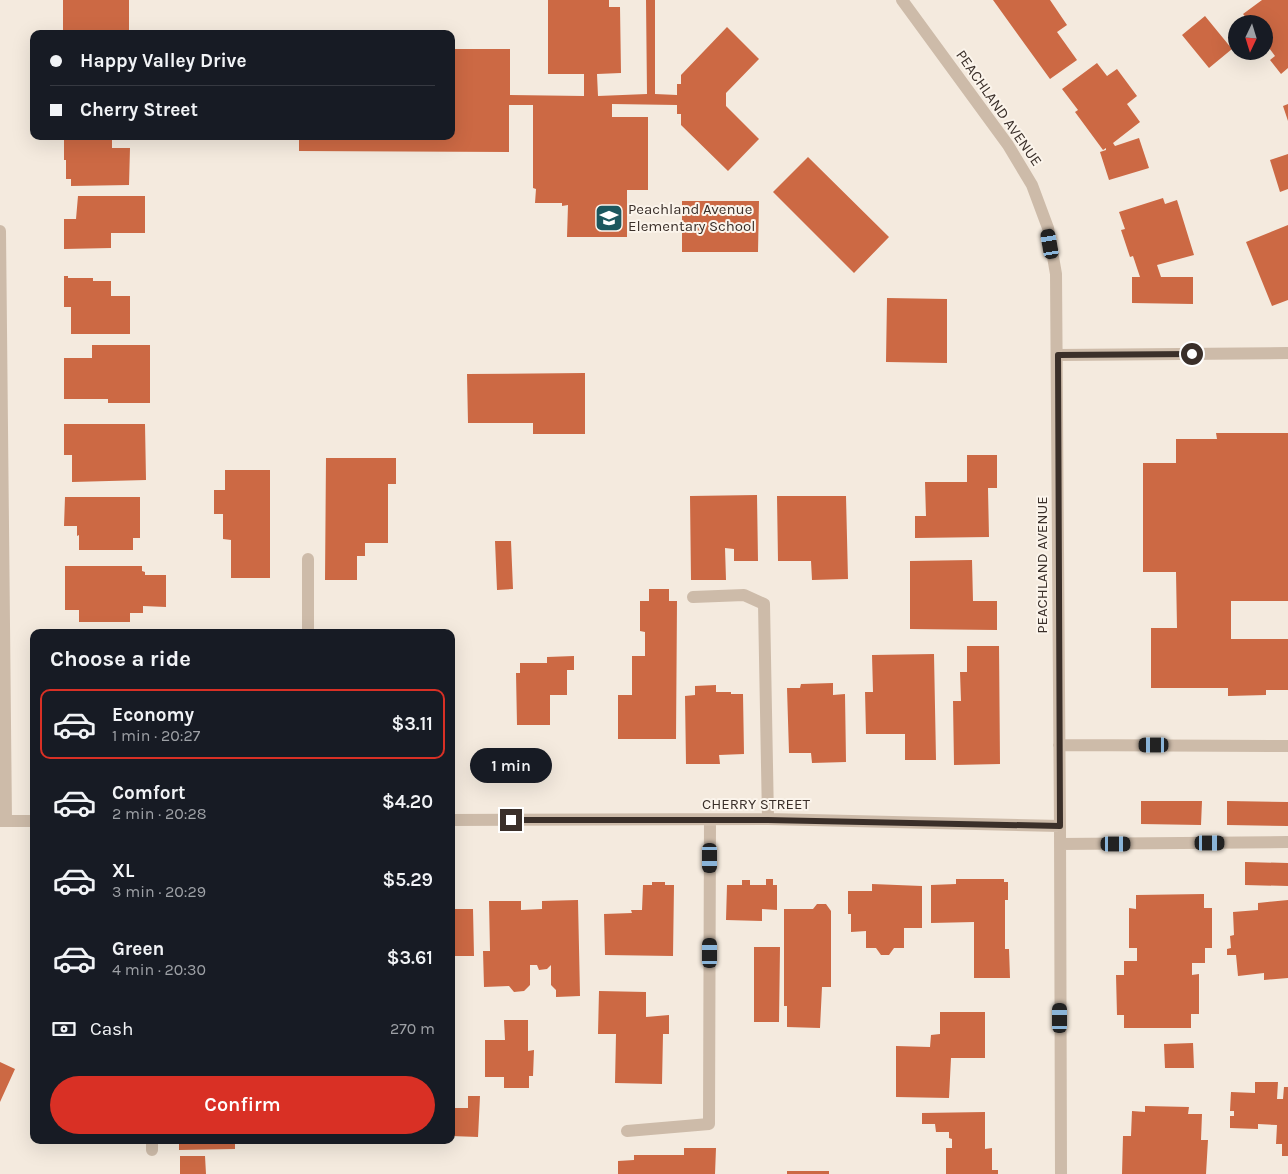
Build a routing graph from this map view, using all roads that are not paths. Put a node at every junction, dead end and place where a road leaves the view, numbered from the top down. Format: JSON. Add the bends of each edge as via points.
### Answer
{"nodes":[{"id":1,"x":902,"y":0,"type":"edge"},
{"id":2,"x":0,"y":231,"type":"edge"},
{"id":3,"x":1288,"y":353,"type":"edge"},
{"id":4,"x":1058,"y":355,"type":"junction"},
{"id":5,"x":308,"y":559,"type":"dead end"},
{"id":6,"x":693,"y":597,"type":"dead end"},
{"id":7,"x":308,"y":629,"type":"edge"},
{"id":8,"x":1059,"y":745,"type":"junction"},
{"id":9,"x":1288,"y":746,"type":"edge"},
{"id":10,"x":455,"y":820,"type":"edge"},
{"id":11,"x":710,"y":820,"type":"junction"},
{"id":12,"x":768,"y":820,"type":"junction"},
{"id":13,"x":3,"y":821,"type":"edge"},
{"id":14,"x":30,"y":821,"type":"edge"},
{"id":15,"x":1060,"y":826,"type":"junction"},
{"id":16,"x":1288,"y":842,"type":"edge"},
{"id":17,"x":1060,"y":844,"type":"junction"},
{"id":18,"x":627,"y":1131,"type":"dead end"},
{"id":19,"x":1061,"y":1174,"type":"edge"}],
"edges":[{"from":1,"to":4,"type":"street","name":"PEACHLAND AVENUE","via":[[1008,145],[1032,185],[1048,228],[1056,274]]},
{"from":2,"to":13,"type":"street"},
{"from":3,"to":4,"type":"street"},
{"from":4,"to":8,"type":"street","name":"PEACHLAND AVENUE"},
{"from":5,"to":7,"type":"street"},
{"from":6,"to":12,"type":"street","via":[[744,595],[764,604]]},
{"from":8,"to":9,"type":"street"},
{"from":8,"to":15,"type":"street","name":"PEACHLAND AVENUE"},
{"from":10,"to":11,"type":"street","name":"CHERRY STREET"},
{"from":11,"to":12,"type":"street","name":"CHERRY STREET"},
{"from":11,"to":18,"type":"street","via":[[709,1124]]},
{"from":12,"to":15,"type":"street","name":"CHERRY STREET"},
{"from":13,"to":14,"type":"street"},
{"from":15,"to":17,"type":"street","name":"PEACHLAND AVENUE"},
{"from":16,"to":17,"type":"street"},
{"from":17,"to":19,"type":"street","name":"PEACHLAND AVENUE"}]}
